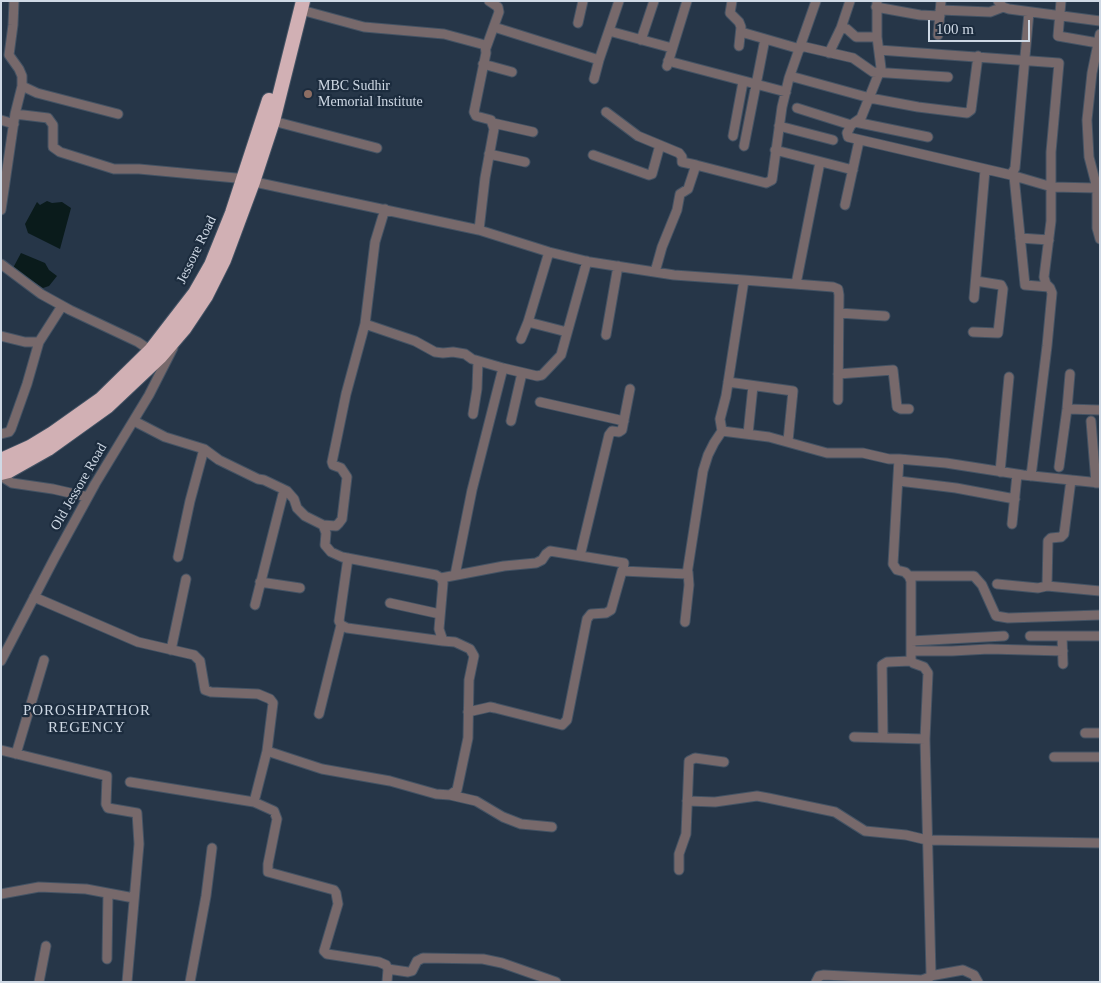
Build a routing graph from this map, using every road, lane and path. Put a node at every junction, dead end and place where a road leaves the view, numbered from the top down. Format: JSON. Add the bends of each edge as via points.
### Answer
{"nodes":[{"id":1,"x":14,"y":1,"type":"edge"},
{"id":2,"x":489,"y":1,"type":"edge"},
{"id":3,"x":583,"y":1,"type":"edge"},
{"id":4,"x":619,"y":1,"type":"edge"},
{"id":5,"x":654,"y":1,"type":"edge"},
{"id":6,"x":686,"y":1,"type":"edge"},
{"id":7,"x":732,"y":1,"type":"edge"},
{"id":8,"x":816,"y":1,"type":"edge"},
{"id":9,"x":850,"y":1,"type":"edge"},
{"id":10,"x":1061,"y":1,"type":"edge"},
{"id":11,"x":299,"y":4,"type":"edge"},
{"id":12,"x":877,"y":4,"type":"edge"},
{"id":13,"x":1000,"y":4,"type":"edge"},
{"id":14,"x":940,"y":9,"type":"edge"},
{"id":15,"x":1029,"y":12,"type":"junction"},
{"id":16,"x":1059,"y":16,"type":"junction"},
{"id":17,"x":1100,"y":20,"type":"edge"},
{"id":18,"x":578,"y":23,"type":"dead end"},
{"id":19,"x":494,"y":27,"type":"junction"},
{"id":20,"x":841,"y":28,"type":"junction"},
{"id":21,"x":609,"y":31,"type":"junction"},
{"id":22,"x":740,"y":32,"type":"junction"},
{"id":23,"x":938,"y":35,"type":"dead end"},
{"id":24,"x":877,"y":37,"type":"junction"},
{"id":25,"x":1099,"y":38,"type":"edge"},
{"id":26,"x":765,"y":39,"type":"junction"},
{"id":27,"x":642,"y":40,"type":"junction"},
{"id":28,"x":739,"y":46,"type":"dead end"},
{"id":29,"x":486,"y":48,"type":"junction"},
{"id":30,"x":672,"y":48,"type":"junction"},
{"id":31,"x":800,"y":48,"type":"junction"},
{"id":32,"x":879,"y":50,"type":"junction"},
{"id":33,"x":5,"y":52,"type":"edge"},
{"id":34,"x":829,"y":53,"type":"junction"},
{"id":35,"x":978,"y":56,"type":"junction"},
{"id":36,"x":1024,"y":59,"type":"junction"},
{"id":37,"x":599,"y":60,"type":"junction"},
{"id":38,"x":1097,"y":63,"type":"edge"},
{"id":39,"x":483,"y":64,"type":"junction"},
{"id":40,"x":512,"y":72,"type":"dead end"},
{"id":41,"x":880,"y":72,"type":"junction"},
{"id":42,"x":790,"y":76,"type":"junction"},
{"id":43,"x":948,"y":77,"type":"dead end"},
{"id":44,"x":594,"y":79,"type":"dead end"},
{"id":45,"x":744,"y":82,"type":"junction"},
{"id":46,"x":756,"y":84,"type":"junction"},
{"id":47,"x":22,"y":86,"type":"junction"},
{"id":48,"x":786,"y":92,"type":"junction"},
{"id":49,"x":870,"y":98,"type":"junction"},
{"id":50,"x":797,"y":108,"type":"dead end"},
{"id":51,"x":606,"y":112,"type":"dead end"},
{"id":52,"x":16,"y":114,"type":"junction"},
{"id":53,"x":118,"y":114,"type":"dead end"},
{"id":54,"x":1,"y":120,"type":"edge"},
{"id":55,"x":273,"y":121,"type":"junction"},
{"id":56,"x":493,"y":123,"type":"junction"},
{"id":57,"x":14,"y":124,"type":"junction"},
{"id":58,"x":853,"y":124,"type":"junction"},
{"id":59,"x":779,"y":126,"type":"junction"},
{"id":60,"x":533,"y":132,"type":"dead end"},
{"id":61,"x":733,"y":136,"type":"dead end"},
{"id":62,"x":928,"y":137,"type":"dead end"},
{"id":63,"x":833,"y":140,"type":"dead end"},
{"id":64,"x":859,"y":141,"type":"junction"},
{"id":65,"x":660,"y":145,"type":"junction"},
{"id":66,"x":744,"y":146,"type":"dead end"},
{"id":67,"x":377,"y":148,"type":"dead end"},
{"id":68,"x":775,"y":150,"type":"junction"},
{"id":69,"x":489,"y":154,"type":"junction"},
{"id":70,"x":593,"y":155,"type":"dead end"},
{"id":71,"x":525,"y":162,"type":"dead end"},
{"id":72,"x":820,"y":162,"type":"junction"},
{"id":73,"x":696,"y":165,"type":"junction"},
{"id":74,"x":853,"y":170,"type":"junction"},
{"id":75,"x":985,"y":170,"type":"junction"},
{"id":76,"x":1096,"y":171,"type":"edge"},
{"id":77,"x":1013,"y":176,"type":"junction"},
{"id":78,"x":248,"y":181,"type":"junction"},
{"id":79,"x":3,"y":185,"type":"edge"},
{"id":80,"x":1052,"y":187,"type":"junction"},
{"id":81,"x":1097,"y":188,"type":"junction"},
{"id":82,"x":845,"y":205,"type":"dead end"},
{"id":83,"x":385,"y":209,"type":"junction"},
{"id":84,"x":1,"y":210,"type":"edge"},
{"id":85,"x":1099,"y":216,"type":"edge"},
{"id":86,"x":236,"y":218,"type":"junction"},
{"id":87,"x":479,"y":230,"type":"junction"},
{"id":88,"x":1020,"y":238,"type":"junction"},
{"id":89,"x":1100,"y":238,"type":"edge"},
{"id":90,"x":1049,"y":240,"type":"junction"},
{"id":91,"x":549,"y":252,"type":"junction"},
{"id":92,"x":587,"y":261,"type":"junction"},
{"id":93,"x":1,"y":264,"type":"edge"},
{"id":94,"x":618,"y":266,"type":"junction"},
{"id":95,"x":655,"y":272,"type":"junction"},
{"id":96,"x":744,"y":280,"type":"junction"},
{"id":97,"x":976,"y":281,"type":"junction"},
{"id":98,"x":796,"y":284,"type":"junction"},
{"id":99,"x":1049,"y":287,"type":"junction"},
{"id":100,"x":974,"y":298,"type":"dead end"},
{"id":101,"x":62,"y":306,"type":"junction"},
{"id":102,"x":839,"y":313,"type":"junction"},
{"id":103,"x":885,"y":316,"type":"dead end"},
{"id":104,"x":528,"y":322,"type":"junction"},
{"id":105,"x":365,"y":324,"type":"junction"},
{"id":106,"x":567,"y":332,"type":"junction"},
{"id":107,"x":973,"y":332,"type":"dead end"},
{"id":108,"x":606,"y":335,"type":"dead end"},
{"id":109,"x":1,"y":336,"type":"edge"},
{"id":110,"x":521,"y":338,"type":"dead end"},
{"id":111,"x":39,"y":342,"type":"junction"},
{"id":112,"x":159,"y":356,"type":"junction"},
{"id":113,"x":478,"y":361,"type":"junction"},
{"id":114,"x":503,"y":368,"type":"junction"},
{"id":115,"x":522,"y":373,"type":"junction"},
{"id":116,"x":838,"y":374,"type":"junction"},
{"id":117,"x":1070,"y":374,"type":"dead end"},
{"id":118,"x":1008,"y":378,"type":"dead end"},
{"id":119,"x":728,"y":382,"type":"junction"},
{"id":120,"x":753,"y":386,"type":"junction"},
{"id":121,"x":630,"y":389,"type":"dead end"},
{"id":122,"x":838,"y":400,"type":"dead end"},
{"id":123,"x":540,"y":402,"type":"dead end"},
{"id":124,"x":104,"y":403,"type":"junction"},
{"id":125,"x":1067,"y":409,"type":"junction"},
{"id":126,"x":909,"y":410,"type":"dead end"},
{"id":127,"x":1100,"y":410,"type":"edge"},
{"id":128,"x":473,"y":414,"type":"dead end"},
{"id":129,"x":134,"y":421,"type":"junction"},
{"id":130,"x":511,"y":421,"type":"dead end"},
{"id":131,"x":624,"y":421,"type":"junction"},
{"id":132,"x":1091,"y":421,"type":"dead end"},
{"id":133,"x":722,"y":431,"type":"junction"},
{"id":134,"x":1,"y":434,"type":"edge"},
{"id":135,"x":748,"y":434,"type":"junction"},
{"id":136,"x":788,"y":441,"type":"junction"},
{"id":137,"x":204,"y":449,"type":"junction"},
{"id":138,"x":899,"y":459,"type":"junction"},
{"id":139,"x":1,"y":460,"type":"edge"},
{"id":140,"x":1059,"y":467,"type":"dead end"},
{"id":141,"x":1000,"y":472,"type":"junction"},
{"id":142,"x":1,"y":474,"type":"edge"},
{"id":143,"x":1018,"y":474,"type":"junction"},
{"id":144,"x":1031,"y":476,"type":"junction"},
{"id":145,"x":1071,"y":480,"type":"junction"},
{"id":146,"x":899,"y":481,"type":"junction"},
{"id":147,"x":1098,"y":483,"type":"edge"},
{"id":148,"x":284,"y":490,"type":"junction"},
{"id":149,"x":88,"y":497,"type":"junction"},
{"id":150,"x":1014,"y":499,"type":"junction"},
{"id":151,"x":1012,"y":524,"type":"dead end"},
{"id":152,"x":323,"y":526,"type":"junction"},
{"id":153,"x":580,"y":556,"type":"junction"},
{"id":154,"x":178,"y":557,"type":"dead end"},
{"id":155,"x":348,"y":558,"type":"junction"},
{"id":156,"x":623,"y":570,"type":"junction"},
{"id":157,"x":688,"y":572,"type":"junction"},
{"id":158,"x":454,"y":575,"type":"junction"},
{"id":159,"x":909,"y":576,"type":"junction"},
{"id":160,"x":441,"y":578,"type":"junction"},
{"id":161,"x":186,"y":580,"type":"dead end"},
{"id":162,"x":260,"y":582,"type":"junction"},
{"id":163,"x":997,"y":584,"type":"dead end"},
{"id":164,"x":1047,"y":586,"type":"junction"},
{"id":165,"x":300,"y":588,"type":"dead end"},
{"id":166,"x":1100,"y":590,"type":"edge"},
{"id":167,"x":34,"y":597,"type":"junction"},
{"id":168,"x":390,"y":603,"type":"dead end"},
{"id":169,"x":255,"y":605,"type":"dead end"},
{"id":170,"x":440,"y":614,"type":"junction"},
{"id":171,"x":1100,"y":616,"type":"edge"},
{"id":172,"x":685,"y":622,"type":"dead end"},
{"id":173,"x":341,"y":625,"type":"junction"},
{"id":174,"x":1004,"y":636,"type":"dead end"},
{"id":175,"x":1030,"y":636,"type":"dead end"},
{"id":176,"x":1062,"y":636,"type":"junction"},
{"id":177,"x":1100,"y":636,"type":"edge"},
{"id":178,"x":443,"y":641,"type":"junction"},
{"id":179,"x":911,"y":641,"type":"junction"},
{"id":180,"x":6,"y":642,"type":"edge"},
{"id":181,"x":171,"y":650,"type":"junction"},
{"id":182,"x":911,"y":651,"type":"junction"},
{"id":183,"x":1062,"y":651,"type":"junction"},
{"id":184,"x":44,"y":660,"type":"dead end"},
{"id":185,"x":1,"y":661,"type":"edge"},
{"id":186,"x":911,"y":661,"type":"junction"},
{"id":187,"x":1063,"y":664,"type":"dead end"},
{"id":188,"x":468,"y":712,"type":"junction"},
{"id":189,"x":319,"y":714,"type":"dead end"},
{"id":190,"x":1085,"y":733,"type":"dead end"},
{"id":191,"x":1100,"y":733,"type":"edge"},
{"id":192,"x":854,"y":737,"type":"dead end"},
{"id":193,"x":883,"y":738,"type":"junction"},
{"id":194,"x":925,"y":739,"type":"junction"},
{"id":195,"x":1,"y":750,"type":"edge"},
{"id":196,"x":267,"y":752,"type":"junction"},
{"id":197,"x":16,"y":754,"type":"junction"},
{"id":198,"x":1054,"y":757,"type":"dead end"},
{"id":199,"x":1100,"y":757,"type":"edge"},
{"id":200,"x":724,"y":762,"type":"dead end"},
{"id":201,"x":130,"y":782,"type":"dead end"},
{"id":202,"x":450,"y":795,"type":"junction"},
{"id":203,"x":687,"y":801,"type":"junction"},
{"id":204,"x":254,"y":802,"type":"junction"},
{"id":205,"x":552,"y":827,"type":"dead end"},
{"id":206,"x":927,"y":840,"type":"junction"},
{"id":207,"x":1100,"y":843,"type":"edge"},
{"id":208,"x":212,"y":848,"type":"dead end"},
{"id":209,"x":679,"y":870,"type":"dead end"},
{"id":210,"x":108,"y":893,"type":"junction"},
{"id":211,"x":1,"y":894,"type":"edge"},
{"id":212,"x":134,"y":898,"type":"junction"},
{"id":213,"x":46,"y":946,"type":"dead end"},
{"id":214,"x":107,"y":959,"type":"dead end"},
{"id":215,"x":388,"y":969,"type":"junction"},
{"id":216,"x":930,"y":976,"type":"junction"},
{"id":217,"x":39,"y":982,"type":"edge"},
{"id":218,"x":127,"y":982,"type":"edge"},
{"id":219,"x":190,"y":982,"type":"edge"},
{"id":220,"x":387,"y":982,"type":"edge"},
{"id":221,"x":556,"y":982,"type":"edge"},
{"id":222,"x":816,"y":982,"type":"edge"},
{"id":223,"x":978,"y":982,"type":"edge"}],
"edges":[{"from":1,"to":33,"type":"street","via":[[13,25]]},
{"from":2,"to":19,"type":"street","via":[[499,9]]},
{"from":3,"to":18,"type":"street"},
{"from":4,"to":21,"type":"street"},
{"from":5,"to":27,"type":"street"},
{"from":6,"to":30,"type":"street"},
{"from":7,"to":22,"type":"street","via":[[730,13],[741,24]]},
{"from":8,"to":31,"type":"street"},
{"from":9,"to":20,"type":"street"},
{"from":10,"to":16,"type":"street"},
{"from":11,"to":29,"type":"street","via":[[364,27],[444,34],[483,44]]},
{"from":11,"to":55,"type":"highway","name":"Jessore Road"},
{"from":11,"to":78,"type":"highway","name":"Jessore Road","via":[[267,106]]},
{"from":12,"to":14,"type":"street","via":[[898,12]]},
{"from":12,"to":24,"type":"street"},
{"from":13,"to":14,"type":"street","via":[[990,12]]},
{"from":13,"to":15,"type":"street"},
{"from":14,"to":23,"type":"street"},
{"from":15,"to":16,"type":"street"},
{"from":15,"to":36,"type":"street"},
{"from":16,"to":17,"type":"street"},
{"from":16,"to":25,"type":"street","via":[[1058,36]]},
{"from":19,"to":29,"type":"street"},
{"from":19,"to":37,"type":"street"},
{"from":20,"to":24,"type":"street","via":[[856,37]]},
{"from":20,"to":34,"type":"street"},
{"from":21,"to":27,"type":"street"},
{"from":21,"to":37,"type":"street"},
{"from":22,"to":26,"type":"street"},
{"from":22,"to":28,"type":"street"},
{"from":24,"to":32,"type":"street"},
{"from":25,"to":38,"type":"street"},
{"from":26,"to":31,"type":"street"},
{"from":26,"to":46,"type":"street"},
{"from":27,"to":30,"type":"street"},
{"from":29,"to":39,"type":"street"},
{"from":30,"to":45,"type":"street","via":[[667,63]]},
{"from":31,"to":34,"type":"street"},
{"from":31,"to":42,"type":"street"},
{"from":32,"to":35,"type":"street"},
{"from":32,"to":41,"type":"street"},
{"from":33,"to":47,"type":"street","via":[[19,69]]},
{"from":34,"to":41,"type":"street","via":[[853,58],[869,70]]},
{"from":35,"to":36,"type":"street"},
{"from":35,"to":49,"type":"street","via":[[969,112]]},
{"from":36,"to":77,"type":"street"},
{"from":36,"to":80,"type":"street","via":[[1059,63],[1051,146]]},
{"from":37,"to":44,"type":"street"},
{"from":38,"to":76,"type":"street","via":[[1087,111],[1089,156]]},
{"from":39,"to":40,"type":"street"},
{"from":39,"to":56,"type":"street","via":[[474,112]]},
{"from":41,"to":43,"type":"street"},
{"from":41,"to":49,"type":"street"},
{"from":42,"to":48,"type":"street"},
{"from":42,"to":49,"type":"street"},
{"from":45,"to":46,"type":"street"},
{"from":45,"to":61,"type":"street"},
{"from":46,"to":48,"type":"street"},
{"from":46,"to":66,"type":"street"},
{"from":47,"to":52,"type":"street"},
{"from":47,"to":53,"type":"street","via":[[37,93]]},
{"from":48,"to":59,"type":"street"},
{"from":49,"to":58,"type":"street","via":[[861,118]]},
{"from":50,"to":58,"type":"street"},
{"from":51,"to":65,"type":"street","via":[[638,136]]},
{"from":52,"to":57,"type":"street"},
{"from":52,"to":78,"type":"street","via":[[48,118],[54,125],[54,147],[92,163],[114,169],[204,174]]},
{"from":54,"to":57,"type":"street"},
{"from":55,"to":67,"type":"street"},
{"from":55,"to":78,"type":"highway","name":"Jessore Road"},
{"from":56,"to":60,"type":"street"},
{"from":56,"to":69,"type":"street"},
{"from":57,"to":79,"type":"street"},
{"from":58,"to":62,"type":"street"},
{"from":58,"to":64,"type":"street","via":[[848,137]]},
{"from":59,"to":63,"type":"street"},
{"from":59,"to":68,"type":"street"},
{"from":64,"to":74,"type":"street"},
{"from":64,"to":75,"type":"street"},
{"from":65,"to":70,"type":"street","via":[[649,175]]},
{"from":65,"to":73,"type":"street","via":[[679,153],[682,162]]},
{"from":68,"to":72,"type":"street"},
{"from":68,"to":73,"type":"street","via":[[772,180],[766,182]]},
{"from":69,"to":71,"type":"street"},
{"from":69,"to":87,"type":"street"},
{"from":72,"to":74,"type":"street"},
{"from":72,"to":98,"type":"street"},
{"from":73,"to":95,"type":"street","via":[[688,189],[680,194]]},
{"from":74,"to":82,"type":"street"},
{"from":75,"to":77,"type":"street"},
{"from":75,"to":97,"type":"street"},
{"from":76,"to":81,"type":"street"},
{"from":77,"to":80,"type":"street"},
{"from":77,"to":88,"type":"street"},
{"from":78,"to":83,"type":"street"},
{"from":78,"to":86,"type":"highway","name":"Jessore Road"},
{"from":79,"to":84,"type":"street"},
{"from":80,"to":81,"type":"street"},
{"from":80,"to":90,"type":"street"},
{"from":81,"to":85,"type":"street"},
{"from":83,"to":87,"type":"street"},
{"from":83,"to":105,"type":"street","via":[[375,242]]},
{"from":85,"to":89,"type":"street","via":[[1097,228]]},
{"from":86,"to":112,"type":"highway","name":"Jessore Road"},
{"from":86,"to":112,"type":"highway","via":[[224,260],[206,296],[184,329]]},
{"from":87,"to":91,"type":"street"},
{"from":88,"to":90,"type":"street"},
{"from":88,"to":99,"type":"street","via":[[1025,285]]},
{"from":90,"to":99,"type":"street","via":[[1044,281]]},
{"from":91,"to":92,"type":"street"},
{"from":91,"to":104,"type":"street"},
{"from":92,"to":94,"type":"street"},
{"from":92,"to":106,"type":"street"},
{"from":93,"to":101,"type":"street"},
{"from":94,"to":95,"type":"street"},
{"from":94,"to":108,"type":"street"},
{"from":95,"to":96,"type":"street"},
{"from":96,"to":98,"type":"street"},
{"from":96,"to":119,"type":"street"},
{"from":97,"to":100,"type":"street"},
{"from":97,"to":107,"type":"street","via":[[1001,285],[1003,289],[998,333]]},
{"from":98,"to":102,"type":"street","via":[[836,288]]},
{"from":99,"to":144,"type":"street","via":[[1052,293],[1047,346]]},
{"from":101,"to":111,"type":"street"},
{"from":101,"to":112,"type":"street","via":[[138,342]]},
{"from":102,"to":103,"type":"street"},
{"from":102,"to":116,"type":"street"},
{"from":104,"to":106,"type":"street"},
{"from":104,"to":110,"type":"street"},
{"from":105,"to":113,"type":"street","via":[[416,341],[435,352],[465,354]]},
{"from":105,"to":152,"type":"street","via":[[332,462],[342,468],[347,477],[342,519],[336,526]]},
{"from":106,"to":115,"type":"street","via":[[561,355],[545,373],[537,376]]},
{"from":109,"to":111,"type":"street"},
{"from":111,"to":134,"type":"street","via":[[11,430]]},
{"from":112,"to":124,"type":"highway"},
{"from":112,"to":129,"type":"street","name":"Old Jessore Road"},
{"from":113,"to":114,"type":"street"},
{"from":113,"to":128,"type":"street"},
{"from":114,"to":115,"type":"street"},
{"from":114,"to":158,"type":"street"},
{"from":115,"to":130,"type":"street"},
{"from":116,"to":122,"type":"street"},
{"from":116,"to":126,"type":"street","via":[[893,370],[897,407]]},
{"from":117,"to":125,"type":"street"},
{"from":118,"to":141,"type":"street"},
{"from":119,"to":120,"type":"street"},
{"from":119,"to":133,"type":"street","via":[[720,419]]},
{"from":120,"to":135,"type":"street"},
{"from":120,"to":136,"type":"street","via":[[792,391]]},
{"from":121,"to":131,"type":"street"},
{"from":123,"to":131,"type":"street"},
{"from":124,"to":139,"type":"highway","via":[[30,447]]},
{"from":124,"to":142,"type":"highway","via":[[48,449]]},
{"from":125,"to":127,"type":"street"},
{"from":125,"to":140,"type":"street"},
{"from":129,"to":137,"type":"street","via":[[165,437]]},
{"from":129,"to":149,"type":"street","name":"Old Jessore Road"},
{"from":131,"to":153,"type":"street","via":[[621,432],[612,431],[609,435]]},
{"from":132,"to":147,"type":"street"},
{"from":133,"to":135,"type":"street"},
{"from":133,"to":157,"type":"street","via":[[703,472]]},
{"from":135,"to":136,"type":"street"},
{"from":136,"to":138,"type":"street","via":[[826,453]]},
{"from":137,"to":148,"type":"street","via":[[219,460]]},
{"from":137,"to":154,"type":"street"},
{"from":138,"to":141,"type":"street"},
{"from":138,"to":146,"type":"street"},
{"from":141,"to":143,"type":"street"},
{"from":142,"to":149,"type":"street","via":[[12,484]]},
{"from":143,"to":144,"type":"street"},
{"from":143,"to":150,"type":"street"},
{"from":144,"to":145,"type":"street"},
{"from":145,"to":147,"type":"street"},
{"from":145,"to":164,"type":"street","via":[[1064,534],[1048,541]]},
{"from":146,"to":150,"type":"street"},
{"from":146,"to":159,"type":"street","via":[[893,564]]},
{"from":148,"to":152,"type":"street","via":[[305,516]]},
{"from":148,"to":162,"type":"street"},
{"from":149,"to":167,"type":"street","name":"Old Jessore Road"},
{"from":150,"to":151,"type":"street"},
{"from":152,"to":155,"type":"street","via":[[327,549]]},
{"from":153,"to":156,"type":"street","via":[[624,563]]},
{"from":153,"to":158,"type":"street","via":[[550,551],[536,563]]},
{"from":155,"to":160,"type":"street"},
{"from":155,"to":173,"type":"street"},
{"from":156,"to":157,"type":"street","via":[[682,575]]},
{"from":156,"to":188,"type":"street","via":[[611,610],[591,614],[587,619],[565,723],[558,725],[495,708]]},
{"from":157,"to":172,"type":"street"},
{"from":158,"to":160,"type":"street"},
{"from":159,"to":171,"type":"street","via":[[974,576],[982,584],[996,616]]},
{"from":159,"to":179,"type":"street"},
{"from":160,"to":170,"type":"street"},
{"from":161,"to":181,"type":"street"},
{"from":162,"to":165,"type":"street"},
{"from":162,"to":169,"type":"street"},
{"from":163,"to":164,"type":"street"},
{"from":164,"to":166,"type":"street"},
{"from":167,"to":180,"type":"street","name":"Old Jessore Road"},
{"from":167,"to":181,"type":"street","via":[[138,642]]},
{"from":168,"to":170,"type":"street"},
{"from":170,"to":178,"type":"street","via":[[439,629]]},
{"from":173,"to":178,"type":"street"},
{"from":173,"to":189,"type":"street"},
{"from":174,"to":179,"type":"street"},
{"from":175,"to":176,"type":"street"},
{"from":176,"to":177,"type":"street"},
{"from":176,"to":183,"type":"street"},
{"from":178,"to":188,"type":"street","via":[[470,649],[474,656]]},
{"from":179,"to":182,"type":"street"},
{"from":180,"to":185,"type":"street","name":"Old Jessore Road"},
{"from":181,"to":196,"type":"street","via":[[194,655],[200,661],[205,690],[258,694],[270,699],[273,703]]},
{"from":182,"to":183,"type":"street"},
{"from":182,"to":186,"type":"street"},
{"from":183,"to":187,"type":"street"},
{"from":184,"to":197,"type":"street"},
{"from":186,"to":193,"type":"street","via":[[882,665]]},
{"from":186,"to":194,"type":"street","via":[[924,667],[928,673]]},
{"from":188,"to":202,"type":"street","via":[[468,738],[460,781],[457,790]]},
{"from":190,"to":191,"type":"street"},
{"from":192,"to":193,"type":"street"},
{"from":193,"to":194,"type":"street"},
{"from":194,"to":206,"type":"street"},
{"from":195,"to":197,"type":"street"},
{"from":196,"to":202,"type":"street","via":[[322,770]]},
{"from":196,"to":204,"type":"street"},
{"from":197,"to":212,"type":"street","via":[[107,776],[108,808],[139,817]]},
{"from":198,"to":199,"type":"street"},
{"from":200,"to":203,"type":"street","via":[[695,758],[689,761]]},
{"from":201,"to":204,"type":"street"},
{"from":202,"to":205,"type":"street","via":[[476,802],[521,824]]},
{"from":203,"to":206,"type":"street","via":[[715,802],[757,796],[835,812],[865,831]]},
{"from":203,"to":209,"type":"street","via":[[686,834],[679,854]]},
{"from":204,"to":215,"type":"street","via":[[274,811],[277,819],[268,872],[330,888],[336,894],[338,904],[325,953],[379,962]]},
{"from":206,"to":207,"type":"street"},
{"from":206,"to":216,"type":"street"},
{"from":208,"to":219,"type":"street"},
{"from":210,"to":211,"type":"street","via":[[39,887]]},
{"from":210,"to":212,"type":"street"},
{"from":210,"to":214,"type":"street"},
{"from":212,"to":218,"type":"street"},
{"from":213,"to":217,"type":"street"},
{"from":215,"to":220,"type":"street"},
{"from":215,"to":221,"type":"street","via":[[412,971],[417,961],[423,958],[483,959]]},
{"from":216,"to":222,"type":"street","via":[[916,980],[824,975],[819,976]]},
{"from":216,"to":223,"type":"street","via":[[963,970],[974,975]]}]}
